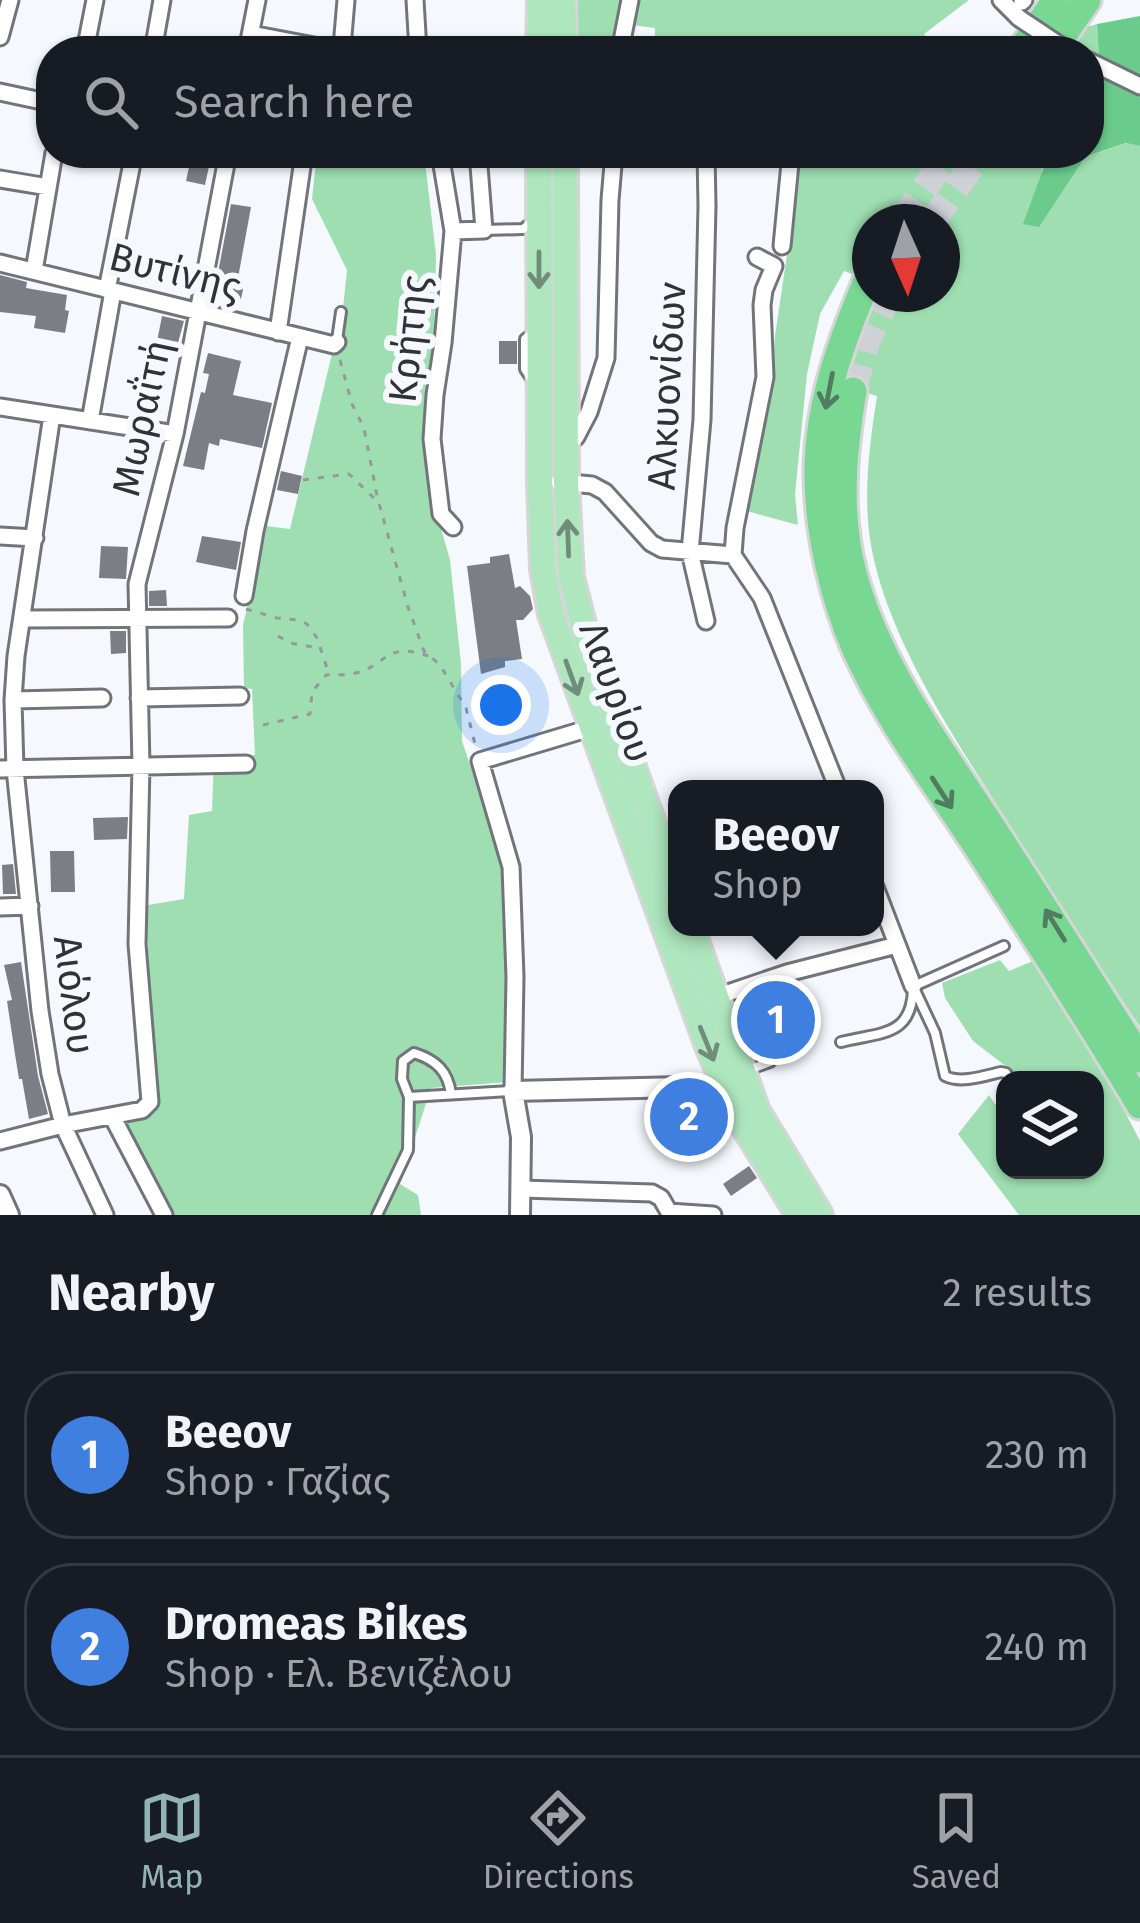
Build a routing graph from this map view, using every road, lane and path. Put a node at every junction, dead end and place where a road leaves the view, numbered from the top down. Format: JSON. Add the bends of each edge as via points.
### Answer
{"nodes":[{"id":1,"x":10,"y":0,"type":"edge"},
{"id":2,"x":95,"y":0,"type":"edge"},
{"id":3,"x":163,"y":0,"type":"edge"},
{"id":4,"x":257,"y":0,"type":"edge"},
{"id":5,"x":346,"y":0,"type":"edge"},
{"id":6,"x":415,"y":0,"type":"edge"},
{"id":7,"x":539,"y":0,"type":"edge"},
{"id":8,"x":563,"y":0,"type":"edge"},
{"id":9,"x":631,"y":0,"type":"edge"},
{"id":10,"x":1001,"y":0,"type":"edge"},
{"id":11,"x":1056,"y":0,"type":"edge"},
{"id":12,"x":1087,"y":0,"type":"edge"},
{"id":13,"x":1022,"y":7,"type":"edge"},
{"id":14,"x":88,"y":36,"type":"edge"},
{"id":15,"x":156,"y":36,"type":"edge"},
{"id":16,"x":250,"y":36,"type":"edge"},
{"id":17,"x":343,"y":36,"type":"edge"},
{"id":18,"x":417,"y":36,"type":"edge"},
{"id":19,"x":539,"y":36,"type":"edge"},
{"id":20,"x":564,"y":36,"type":"edge"},
{"id":21,"x":623,"y":36,"type":"edge"},
{"id":22,"x":1031,"y":36,"type":"edge"},
{"id":23,"x":1052,"y":36,"type":"edge"},
{"id":24,"x":1062,"y":36,"type":"edge"},
{"id":25,"x":0,"y":37,"type":"edge"},
{"id":26,"x":1104,"y":68,"type":"edge"},
{"id":27,"x":1140,"y":86,"type":"edge"},
{"id":28,"x":0,"y":92,"type":"edge"},
{"id":29,"x":36,"y":100,"type":"edge"},
{"id":30,"x":51,"y":168,"type":"edge"},
{"id":31,"x":131,"y":168,"type":"edge"},
{"id":32,"x":225,"y":168,"type":"edge"},
{"id":33,"x":302,"y":168,"type":"edge"},
{"id":34,"x":442,"y":168,"type":"edge"},
{"id":35,"x":479,"y":168,"type":"edge"},
{"id":36,"x":539,"y":168,"type":"edge"},
{"id":37,"x":566,"y":168,"type":"edge"},
{"id":38,"x":613,"y":168,"type":"edge"},
{"id":39,"x":706,"y":168,"type":"edge"},
{"id":40,"x":790,"y":168,"type":"edge"},
{"id":41,"x":0,"y":179,"type":"edge"},
{"id":42,"x":48,"y":188,"type":"junction"},
{"id":43,"x":539,"y":216,"type":"junction"},
{"id":44,"x":484,"y":230,"type":"junction"},
{"id":45,"x":453,"y":231,"type":"junction"},
{"id":46,"x":782,"y":246,"type":"dead end"},
{"id":47,"x":757,"y":256,"type":"dead end"},
{"id":48,"x":0,"y":263,"type":"edge"},
{"id":49,"x":34,"y":271,"type":"junction"},
{"id":50,"x":110,"y":291,"type":"junction"},
{"id":51,"x":197,"y":311,"type":"junction"},
{"id":52,"x":341,"y":312,"type":"dead end"},
{"id":53,"x":854,"y":312,"type":"edge"},
{"id":54,"x":278,"y":332,"type":"junction"},
{"id":55,"x":300,"y":337,"type":"junction"},
{"id":56,"x":336,"y":344,"type":"junction"},
{"id":57,"x":854,"y":391,"type":"tunnel mouth"},
{"id":58,"x":0,"y":407,"type":"edge"},
{"id":59,"x":52,"y":415,"type":"junction"},
{"id":60,"x":90,"y":421,"type":"junction"},
{"id":61,"x":175,"y":434,"type":"junction"},
{"id":62,"x":566,"y":445,"type":"junction"},
{"id":63,"x":539,"y":446,"type":"junction"},
{"id":64,"x":303,"y":480,"type":"dead end"},
{"id":65,"x":539,"y":482,"type":"junction"},
{"id":66,"x":566,"y":483,"type":"junction"},
{"id":67,"x":379,"y":502,"type":"junction"},
{"id":68,"x":454,"y":526,"type":"dead end"},
{"id":69,"x":0,"y":536,"type":"edge"},
{"id":70,"x":35,"y":538,"type":"junction"},
{"id":71,"x":690,"y":552,"type":"junction"},
{"id":72,"x":734,"y":555,"type":"junction"},
{"id":73,"x":244,"y":596,"type":"joint"},
{"id":74,"x":228,"y":618,"type":"dead end"},
{"id":75,"x":22,"y":619,"type":"junction"},
{"id":76,"x":137,"y":620,"type":"junction"},
{"id":77,"x":706,"y":621,"type":"dead end"},
{"id":78,"x":278,"y":636,"type":"dead end"},
{"id":79,"x":319,"y":647,"type":"junction"},
{"id":80,"x":430,"y":656,"type":"junction"},
{"id":81,"x":329,"y":674,"type":"junction"},
{"id":82,"x":240,"y":696,"type":"dead end"},
{"id":83,"x":101,"y":698,"type":"dead end"},
{"id":84,"x":139,"y":698,"type":"junction"},
{"id":85,"x":14,"y":700,"type":"junction"},
{"id":86,"x":263,"y":725,"type":"dead end"},
{"id":87,"x":590,"y":728,"type":"junction"},
{"id":88,"x":480,"y":761,"type":"junction"},
{"id":89,"x":247,"y":764,"type":"dead end"},
{"id":90,"x":141,"y":766,"type":"junction"},
{"id":91,"x":7,"y":769,"type":"edge"},
{"id":92,"x":834,"y":780,"type":"edge"},
{"id":93,"x":668,"y":864,"type":"edge"},
{"id":94,"x":30,"y":906,"type":"junction"},
{"id":95,"x":0,"y":907,"type":"edge"},
{"id":96,"x":884,"y":910,"type":"edge"},
{"id":97,"x":694,"y":936,"type":"edge"},
{"id":98,"x":897,"y":945,"type":"junction"},
{"id":99,"x":1004,"y":946,"type":"dead end"},
{"id":100,"x":913,"y":986,"type":"junction"},
{"id":101,"x":716,"y":998,"type":"junction"},
{"id":102,"x":841,"y":1042,"type":"dead end"},
{"id":103,"x":1140,"y":1059,"type":"edge"},
{"id":104,"x":996,"y":1073,"type":"edge"},
{"id":105,"x":737,"y":1079,"type":"junction"},
{"id":106,"x":513,"y":1091,"type":"junction"},
{"id":107,"x":451,"y":1094,"type":"junction"},
{"id":108,"x":409,"y":1097,"type":"junction"},
{"id":109,"x":1140,"y":1105,"type":"edge"},
{"id":110,"x":112,"y":1116,"type":"junction"},
{"id":111,"x":63,"y":1125,"type":"junction"},
{"id":112,"x":0,"y":1141,"type":"edge"},
{"id":113,"x":521,"y":1189,"type":"junction"},
{"id":114,"x":0,"y":1196,"type":"edge"},
{"id":115,"x":790,"y":1212,"type":"edge"},
{"id":116,"x":9,"y":1215,"type":"edge"},
{"id":117,"x":105,"y":1215,"type":"edge"},
{"id":118,"x":164,"y":1215,"type":"edge"},
{"id":119,"x":376,"y":1215,"type":"edge"},
{"id":120,"x":520,"y":1215,"type":"edge"},
{"id":121,"x":713,"y":1215,"type":"edge"},
{"id":122,"x":820,"y":1215,"type":"edge"}],
"edges":[{"from":1,"to":25,"type":"street"},
{"from":2,"to":14,"type":"street"},
{"from":3,"to":15,"type":"street"},
{"from":4,"to":16,"type":"street"},
{"from":5,"to":17,"type":"street"},
{"from":6,"to":18,"type":"street"},
{"from":7,"to":19,"type":"main road"},
{"from":8,"to":20,"type":"main road"},
{"from":9,"to":21,"type":"street"},
{"from":10,"to":13,"type":"street"},
{"from":11,"to":22,"type":"highway"},
{"from":12,"to":24,"type":"highway"},
{"from":13,"to":23,"type":"street","bridge":true},
{"from":26,"to":27,"type":"street"},
{"from":28,"to":29,"type":"street"},
{"from":30,"to":42,"type":"street"},
{"from":31,"to":50,"type":"street"},
{"from":32,"to":51,"type":"street","name":"Μωραΐτή"},
{"from":33,"to":54,"type":"street"},
{"from":34,"to":45,"type":"street","name":"Κρήτης"},
{"from":35,"to":44,"type":"street"},
{"from":36,"to":43,"type":"main road","name":"Λαυρίου"},
{"from":37,"to":62,"type":"main road","name":"Λαυρίου"},
{"from":38,"to":62,"type":"street","via":[[606,358],[589,412]]},
{"from":39,"to":71,"type":"street","name":"Αλκυονίδων","via":[[702,420]]},
{"from":40,"to":46,"type":"street"},
{"from":41,"to":42,"type":"street"},
{"from":42,"to":49,"type":"street"},
{"from":43,"to":44,"type":"lane","via":[[523,229]]},
{"from":43,"to":63,"type":"main road","name":"Λαυρίου","one_way":true},
{"from":44,"to":45,"type":"street"},
{"from":45,"to":68,"type":"street","name":"Κρήτης","via":[[433,440],[441,514]]},
{"from":47,"to":72,"type":"street","via":[[774,266],[762,304],[765,377]]},
{"from":48,"to":49,"type":"street","name":"Βυτίνης"},
{"from":49,"to":50,"type":"street","name":"Βυτίνης"},
{"from":50,"to":51,"type":"street","name":"Βυτίνης"},
{"from":50,"to":60,"type":"street"},
{"from":51,"to":54,"type":"street","name":"Βυτίνης"},
{"from":51,"to":61,"type":"street","name":"Μωραΐτή"},
{"from":52,"to":56,"type":"lane"},
{"from":53,"to":109,"type":"highway","one_way":true,"via":[[830,379],[820,450],[821,520],[856,649]]},
{"from":54,"to":55,"type":"street","name":"Βυτίνης"},
{"from":55,"to":56,"type":"street","name":"Βυτίνης"},
{"from":55,"to":73,"type":"street"},
{"from":56,"to":67,"type":"path"},
{"from":103,"to":57,"type":"highway","one_way":true,"via":[[886,662],[852,571],[845,526]]},
{"from":58,"to":59,"type":"street"},
{"from":59,"to":60,"type":"street"},
{"from":59,"to":70,"type":"street","name":"Αιόλου"},
{"from":60,"to":61,"type":"street"},
{"from":61,"to":76,"type":"street","name":"Μωραΐτή","via":[[138,577]]},
{"from":62,"to":63,"type":"street"},
{"from":62,"to":66,"type":"main road","name":"Λαυρίου"},
{"from":63,"to":65,"type":"main road","name":"Λαυρίου"},
{"from":64,"to":67,"type":"path","via":[[349,474]]},
{"from":65,"to":66,"type":"street"},
{"from":65,"to":87,"type":"main road","name":"Λαυρίου","one_way":true,"via":[[547,596]]},
{"from":66,"to":71,"type":"street","via":[[599,488],[652,543]]},
{"from":93,"to":66,"type":"main road","name":"Λαυρίου","one_way":true,"via":[[576,607]]},
{"from":67,"to":80,"type":"path"},
{"from":69,"to":70,"type":"street"},
{"from":70,"to":75,"type":"street","name":"Αιόλου"},
{"from":71,"to":72,"type":"street"},
{"from":71,"to":77,"type":"street","name":"Αλκυονίδων"},
{"from":72,"to":92,"type":"street","via":[[762,598]]},
{"from":73,"to":79,"type":"path","via":[[245,611],[302,620]]},
{"from":74,"to":76,"type":"street"},
{"from":75,"to":76,"type":"street"},
{"from":75,"to":85,"type":"street","name":"Αιόλου"},
{"from":76,"to":84,"type":"street","name":"Μωραΐτή"},
{"from":78,"to":79,"type":"path"},
{"from":79,"to":81,"type":"path"},
{"from":80,"to":81,"type":"path","via":[[394,652],[356,673]]},
{"from":80,"to":88,"type":"path","via":[[466,708]]},
{"from":81,"to":86,"type":"path","via":[[312,692],[308,715]]},
{"from":82,"to":84,"type":"street"},
{"from":83,"to":85,"type":"street"},
{"from":84,"to":90,"type":"street","name":"Μωραΐτή"},
{"from":85,"to":91,"type":"street","name":"Αιόλου"},
{"from":87,"to":88,"type":"street"},
{"from":87,"to":105,"type":"main road","name":"Λαυρίου","one_way":true,"via":[[691,1004]]},
{"from":88,"to":106,"type":"street","via":[[511,868]]},
{"from":89,"to":90,"type":"street"},
{"from":90,"to":91,"type":"street"},
{"from":90,"to":110,"type":"street","name":"Μωραΐτή","via":[[137,944],[150,1102]]},
{"from":91,"to":94,"type":"street","name":"Αιόλου"},
{"from":94,"to":95,"type":"street"},
{"from":94,"to":111,"type":"street","name":"Αιόλου"},
{"from":96,"to":98,"type":"street"},
{"from":97,"to":101,"type":"main road","name":"Λαυρίου"},
{"from":98,"to":100,"type":"street"},
{"from":98,"to":101,"type":"street"},
{"from":99,"to":100,"type":"lane"},
{"from":100,"to":102,"type":"lane","via":[[907,1020]]},
{"from":100,"to":104,"type":"lane","via":[[945,1076]]},
{"from":101,"to":105,"type":"main road","name":"Λαυρίου"},
{"from":105,"to":106,"type":"street"},
{"from":105,"to":115,"type":"main road","name":"Λαυρίου","via":[[752,1140]]},
{"from":105,"to":122,"type":"main road","name":"Λαυρίου"},
{"from":106,"to":107,"type":"lane"},
{"from":106,"to":113,"type":"street"},
{"from":107,"to":108,"type":"lane"},
{"from":107,"to":108,"type":"lane","via":[[442,1068],[414,1053],[403,1061]]},
{"from":108,"to":119,"type":"lane","via":[[408,1150]]},
{"from":110,"to":111,"type":"street"},
{"from":110,"to":118,"type":"street"},
{"from":111,"to":112,"type":"street"},
{"from":111,"to":117,"type":"street","name":"Αιόλου"},
{"from":113,"to":120,"type":"street"},
{"from":113,"to":121,"type":"street","via":[[652,1193],[669,1212]]},
{"from":114,"to":116,"type":"street"}]}
